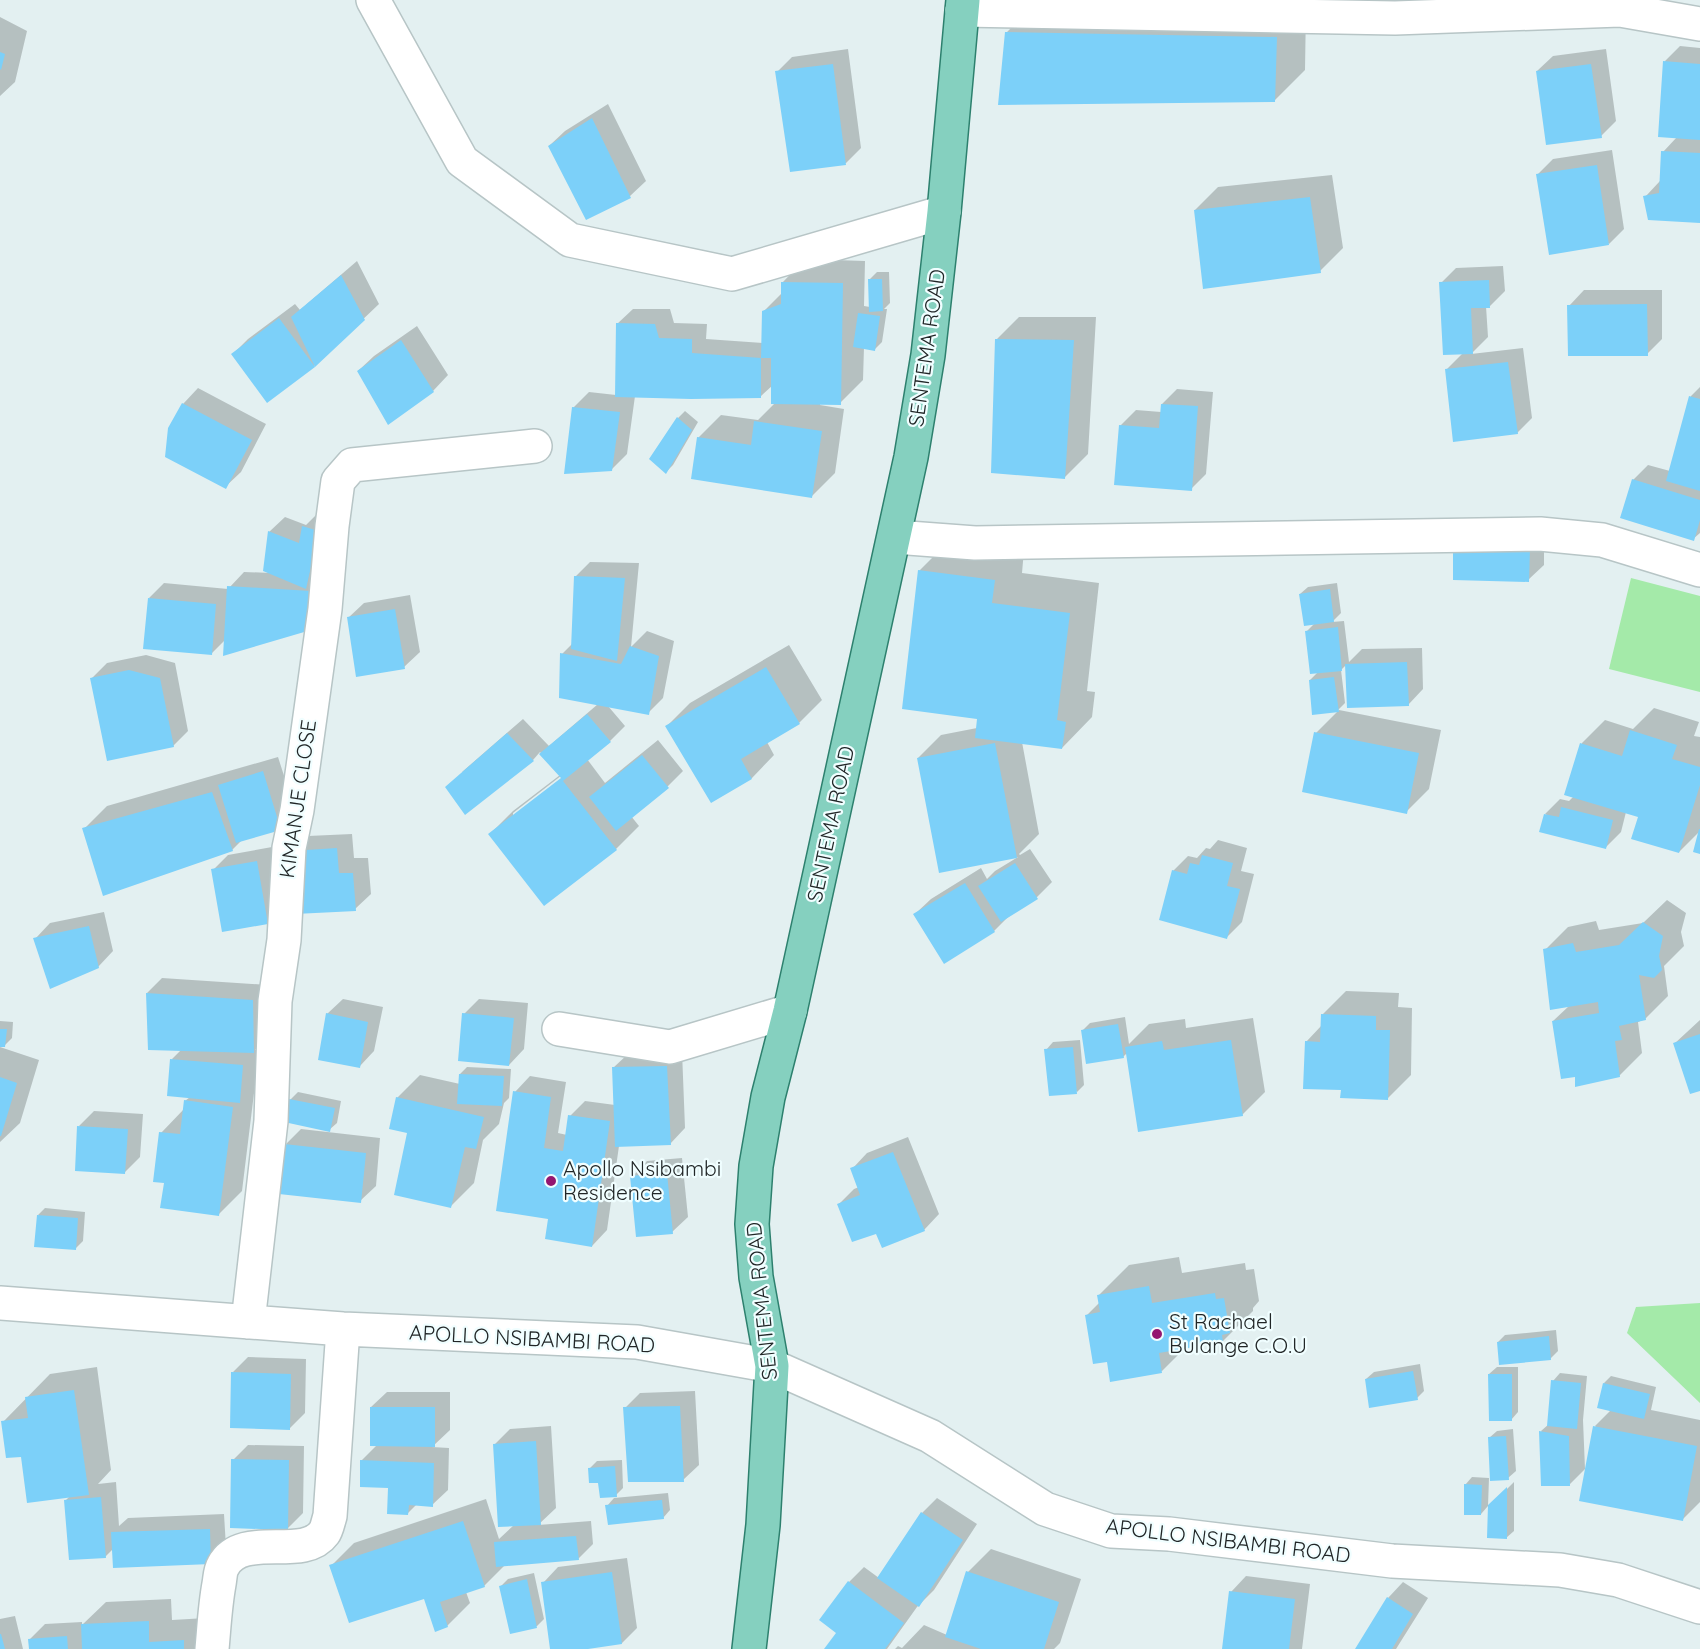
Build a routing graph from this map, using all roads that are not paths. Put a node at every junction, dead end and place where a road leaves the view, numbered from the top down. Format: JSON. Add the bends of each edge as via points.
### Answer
{"nodes":[{"id":1,"x":373,"y":0,"type":"edge"},
{"id":2,"x":963,"y":5,"type":"edge"},
{"id":3,"x":1700,"y":24,"type":"edge"},
{"id":4,"x":944,"y":212,"type":"junction"},
{"id":5,"x":535,"y":446,"type":"dead end"},
{"id":6,"x":895,"y":537,"type":"junction"},
{"id":7,"x":1700,"y":570,"type":"edge"},
{"id":8,"x":790,"y":1011,"type":"junction"},
{"id":9,"x":560,"y":1029,"type":"dead end"},
{"id":10,"x":0,"y":1303,"type":"edge"},
{"id":11,"x":248,"y":1322,"type":"junction"},
{"id":12,"x":343,"y":1329,"type":"junction"},
{"id":13,"x":772,"y":1366,"type":"junction"},
{"id":14,"x":1700,"y":1607,"type":"edge"},
{"id":15,"x":212,"y":1649,"type":"edge"},
{"id":16,"x":749,"y":1649,"type":"edge"}],
"edges":[{"from":1,"to":4,"type":"street","via":[[462,160],[570,240],[732,274]]},
{"from":2,"to":3,"type":"street","via":[[1395,18],[1620,10]]},
{"from":2,"to":4,"type":"main road","name":"SENTEMA ROAD"},
{"from":4,"to":6,"type":"main road","name":"SENTEMA ROAD","via":[[928,354]]},
{"from":5,"to":11,"type":"street","name":"KIMANJE CLOSE","via":[[352,465],[338,481],[325,609],[289,848],[284,940],[275,1001],[271,1121]]},
{"from":6,"to":7,"type":"street","via":[[975,543],[1540,534],[1602,540]]},
{"from":6,"to":8,"type":"main road","name":"SENTEMA ROAD"},
{"from":8,"to":9,"type":"street","via":[[670,1047]]},
{"from":8,"to":13,"type":"main road","name":"SENTEMA ROAD","via":[[768,1097],[756,1166],[752,1224],[756,1277]]},
{"from":10,"to":11,"type":"street","name":"APOLLO NSIBAMBI ROAD"},
{"from":11,"to":12,"type":"street","name":"APOLLO NSIBAMBI ROAD"},
{"from":12,"to":13,"type":"street","name":"APOLLO NSIBAMBI ROAD","via":[[637,1342]]},
{"from":12,"to":15,"type":"street","via":[[330,1516],[325,1532],[307,1544],[257,1547],[231,1555],[222,1568]]},
{"from":13,"to":14,"type":"street","name":"APOLLO NSIBAMBI ROAD","via":[[930,1436],[1045,1509],[1112,1532],[1169,1534],[1392,1560],[1560,1570],[1617,1580]]},
{"from":13,"to":16,"type":"main road","name":"SENTEMA ROAD","via":[[763,1525]]}]}
